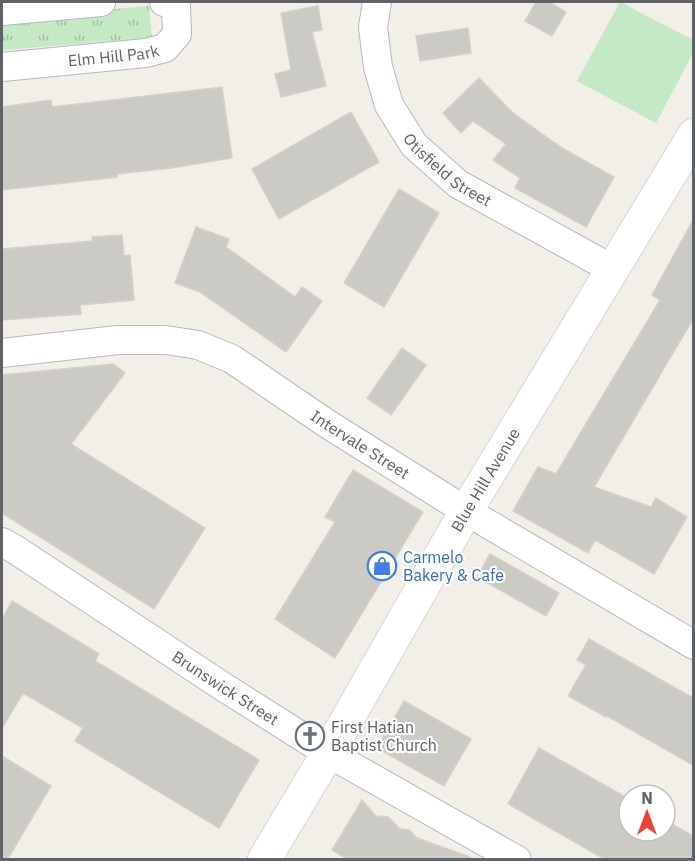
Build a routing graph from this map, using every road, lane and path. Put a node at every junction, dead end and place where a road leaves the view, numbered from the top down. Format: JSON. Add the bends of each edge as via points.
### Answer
{"nodes":[{"id":1,"x":101,"y":2,"type":"edge"},
{"id":2,"x":164,"y":2,"type":"edge"},
{"id":3,"x":377,"y":2,"type":"edge"},
{"id":4,"x":2,"y":11,"type":"edge"},
{"id":5,"x":2,"y":67,"type":"edge"},
{"id":6,"x":692,"y":142,"type":"edge"},
{"id":7,"x":612,"y":269,"type":"junction"},
{"id":8,"x":2,"y":353,"type":"edge"},
{"id":9,"x":466,"y":511,"type":"junction"},
{"id":10,"x":2,"y":542,"type":"edge"},
{"id":11,"x":693,"y":645,"type":"edge"},
{"id":12,"x":328,"y":753,"type":"junction"},
{"id":13,"x":264,"y":860,"type":"edge"},
{"id":14,"x":517,"y":860,"type":"edge"}],
"edges":[{"from":1,"to":4,"type":"street"},
{"from":2,"to":5,"type":"street","name":"Elm Hill Park","via":[[176,6],[177,19],[177,34],[165,48]]},
{"from":3,"to":7,"type":"street","name":"Otisfield Street","via":[[373,27],[378,67],[389,105],[414,145],[458,184]]},
{"from":6,"to":7,"type":"main road","name":"Blue Hill Avenue"},
{"from":7,"to":9,"type":"main road","name":"Blue Hill Avenue"},
{"from":8,"to":9,"type":"street","name":"Intervale Street","via":[[118,340],[198,345],[232,359]]},
{"from":9,"to":11,"type":"street","name":"Intervale Street"},
{"from":9,"to":12,"type":"main road","name":"Blue Hill Avenue"},
{"from":10,"to":12,"type":"street","name":"Brunswick Street"},
{"from":12,"to":13,"type":"main road","name":"Blue Hill Avenue"},
{"from":12,"to":14,"type":"street","name":"Brunswick Street"}]}
